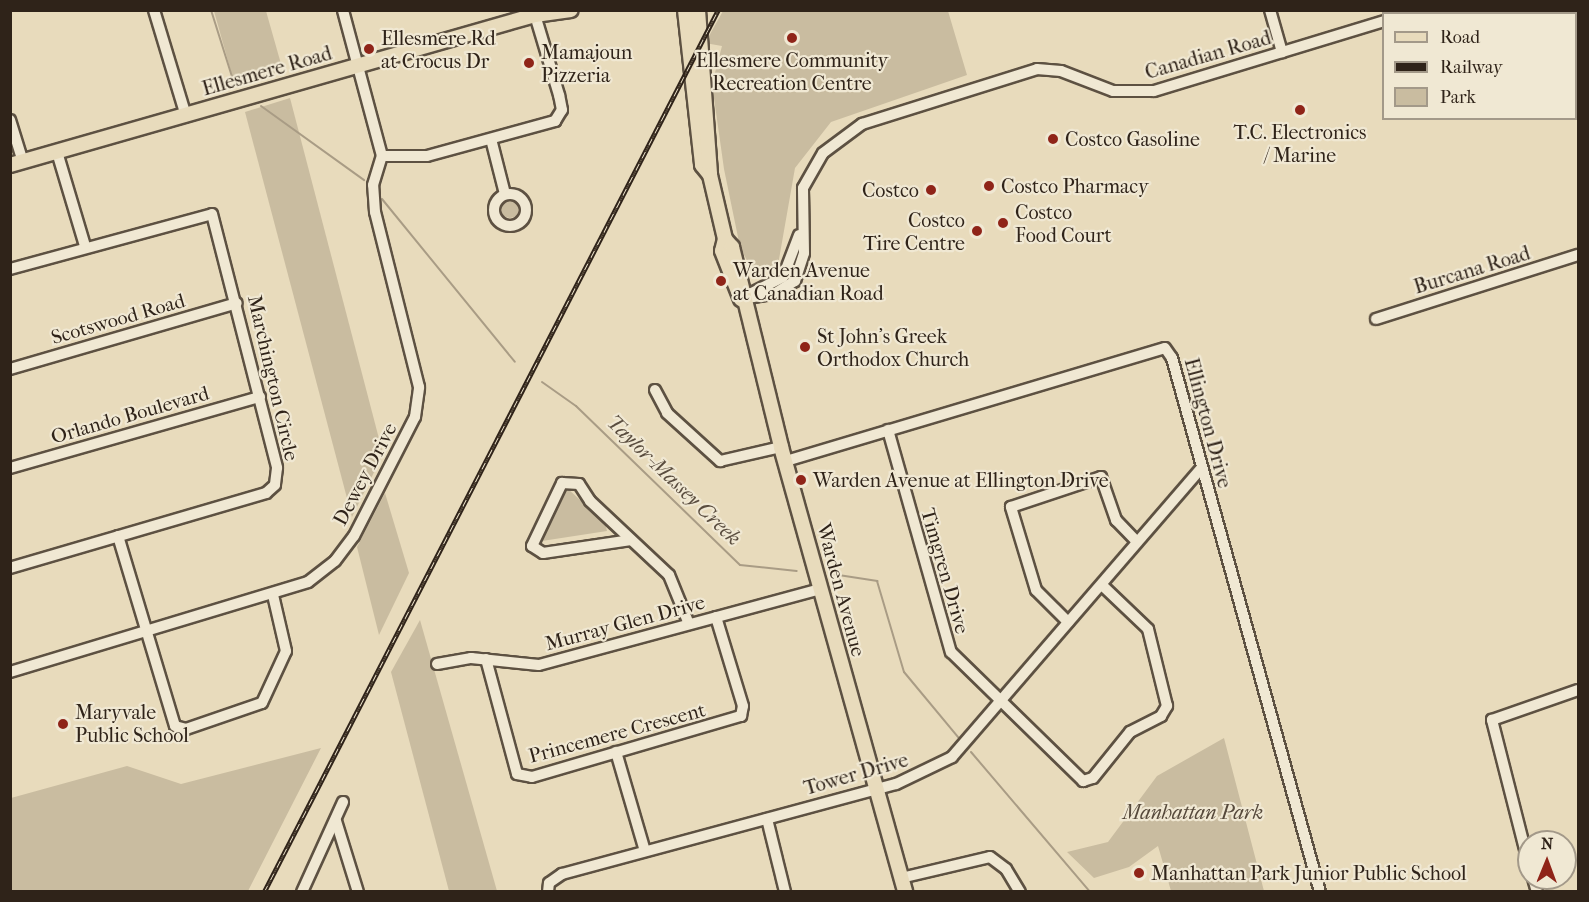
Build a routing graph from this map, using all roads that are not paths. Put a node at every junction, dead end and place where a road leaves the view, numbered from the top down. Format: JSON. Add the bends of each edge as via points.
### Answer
{"nodes":[{"id":1,"x":154,"y":10,"type":"edge"},
{"id":2,"x":343,"y":10,"type":"edge"},
{"id":3,"x":571,"y":10,"type":"edge"},
{"id":4,"x":685,"y":10,"type":"edge"},
{"id":5,"x":698,"y":10,"type":"edge"},
{"id":6,"x":1270,"y":10,"type":"edge"},
{"id":7,"x":537,"y":13,"type":"edge"},
{"id":8,"x":1382,"y":21,"type":"edge"},
{"id":9,"x":1282,"y":52,"type":"junction"},
{"id":10,"x":359,"y":64,"type":"junction"},
{"id":11,"x":186,"y":116,"type":"junction"},
{"id":12,"x":10,"y":120,"type":"edge"},
{"id":13,"x":490,"y":139,"type":"junction"},
{"id":14,"x":57,"y":152,"type":"junction"},
{"id":15,"x":382,"y":156,"type":"junction"},
{"id":16,"x":17,"y":163,"type":"edge"},
{"id":17,"x":710,"y":175,"type":"junction"},
{"id":18,"x":506,"y":195,"type":"dead end"},
{"id":19,"x":85,"y":246,"type":"junction"},
{"id":20,"x":1578,"y":255,"type":"edge"},
{"id":21,"x":10,"y":269,"type":"edge"},
{"id":22,"x":741,"y":298,"type":"junction"},
{"id":23,"x":237,"y":303,"type":"junction"},
{"id":24,"x":1376,"y":319,"type":"dead end"},
{"id":25,"x":10,"y":369,"type":"edge"},
{"id":26,"x":655,"y":390,"type":"dead end"},
{"id":27,"x":260,"y":397,"type":"junction"},
{"id":28,"x":888,"y":430,"type":"junction"},
{"id":29,"x":781,"y":447,"type":"junction"},
{"id":30,"x":786,"y":461,"type":"junction"},
{"id":31,"x":10,"y":468,"type":"edge"},
{"id":32,"x":1201,"y":469,"type":"junction"},
{"id":33,"x":118,"y":536,"type":"junction"},
{"id":34,"x":631,"y":540,"type":"junction"},
{"id":35,"x":1136,"y":541,"type":"junction"},
{"id":36,"x":10,"y":568,"type":"edge"},
{"id":37,"x":1101,"y":585,"type":"junction"},
{"id":38,"x":820,"y":589,"type":"junction"},
{"id":39,"x":273,"y":595,"type":"junction"},
{"id":40,"x":716,"y":617,"type":"junction"},
{"id":41,"x":1068,"y":622,"type":"junction"},
{"id":42,"x":688,"y":624,"type":"junction"},
{"id":43,"x":145,"y":632,"type":"junction"},
{"id":44,"x":486,"y":659,"type":"junction"},
{"id":45,"x":437,"y":664,"type":"dead end"},
{"id":46,"x":10,"y":672,"type":"edge"},
{"id":47,"x":1578,"y":690,"type":"edge"},
{"id":48,"x":1001,"y":703,"type":"junction"},
{"id":49,"x":616,"y":752,"type":"junction"},
{"id":50,"x":875,"y":788,"type":"junction"},
{"id":51,"x":343,"y":802,"type":"dead end"},
{"id":52,"x":767,"y":819,"type":"junction"},
{"id":53,"x":336,"y":821,"type":"junction"},
{"id":54,"x":1520,"y":830,"type":"edge"},
{"id":55,"x":645,"y":851,"type":"junction"},
{"id":56,"x":903,"y":885,"type":"edge"},
{"id":57,"x":302,"y":891,"type":"edge"},
{"id":58,"x":357,"y":891,"type":"edge"},
{"id":59,"x":548,"y":891,"type":"edge"},
{"id":60,"x":785,"y":891,"type":"edge"},
{"id":61,"x":1020,"y":891,"type":"edge"},
{"id":62,"x":1320,"y":891,"type":"edge"}],
"edges":[{"from":1,"to":11,"type":"street"},
{"from":2,"to":10,"type":"street"},
{"from":3,"to":7,"type":"main road","name":"Ellesmere Road"},
{"from":4,"to":17,"type":"main road","name":"Warden Avenue","via":[[702,165]]},
{"from":5,"to":17,"type":"main road","name":"Warden Avenue"},
{"from":6,"to":9,"type":"street"},
{"from":7,"to":10,"type":"main road","name":"Ellesmere Road"},
{"from":7,"to":13,"type":"street","via":[[562,110],[555,121]]},
{"from":8,"to":9,"type":"street","name":"Canadian Road"},
{"from":9,"to":22,"type":"street","name":"Canadian Road","via":[[1147,93],[1113,91],[1061,71],[1037,69],[878,117],[835,141],[812,167],[800,197],[804,253],[795,281],[774,294]]},
{"from":10,"to":11,"type":"main road","name":"Ellesmere Road"},
{"from":10,"to":15,"type":"street"},
{"from":11,"to":14,"type":"main road","name":"Ellesmere Road"},
{"from":12,"to":16,"type":"street"},
{"from":13,"to":15,"type":"street","via":[[427,156]]},
{"from":13,"to":18,"type":"street"},
{"from":14,"to":16,"type":"main road","name":"Ellesmere Road"},
{"from":14,"to":19,"type":"street"},
{"from":15,"to":39,"type":"street","name":"Dewey Drive","via":[[373,185],[375,212],[419,387],[415,417],[354,536],[335,561],[308,582]]},
{"from":17,"to":22,"type":"main road","name":"Warden Avenue","via":[[725,239],[722,251]]},
{"from":19,"to":21,"type":"street","name":"Marchington Circle"},
{"from":19,"to":23,"type":"street","name":"Marchington Circle","via":[[212,214]]},
{"from":20,"to":24,"type":"street","name":"Burcana Road"},
{"from":22,"to":29,"type":"main road","name":"Warden Avenue"},
{"from":23,"to":25,"type":"street","name":"Scotswood Road"},
{"from":23,"to":27,"type":"street","name":"Marchington Circle"},
{"from":26,"to":29,"type":"street","via":[[667,413],[720,461]]},
{"from":27,"to":31,"type":"street","name":"Orlando Boulevard"},
{"from":27,"to":33,"type":"street","name":"Marchington Circle","via":[[278,468],[275,485]]},
{"from":28,"to":30,"type":"street","name":"Ellington Drive"},
{"from":28,"to":32,"type":"street","name":"Ellington Drive","via":[[1158,346],[1172,358]]},
{"from":28,"to":48,"type":"street","name":"Timgren Drive","via":[[946,642]]},
{"from":29,"to":30,"type":"main road","name":"Warden Avenue"},
{"from":30,"to":38,"type":"main road","name":"Warden Avenue"},
{"from":32,"to":35,"type":"street","name":"Tower Drive"},
{"from":32,"to":62,"type":"street","name":"Ellington Drive"},
{"from":33,"to":36,"type":"street","name":"Marchington Circle"},
{"from":33,"to":43,"type":"street"},
{"from":34,"to":34,"type":"street","via":[[579,484],[567,480],[532,546],[543,553]]},
{"from":34,"to":42,"type":"street","via":[[669,575]]},
{"from":35,"to":37,"type":"street","name":"Tower Drive"},
{"from":35,"to":41,"type":"street","via":[[1116,520],[1101,477],[1011,507],[1036,590]]},
{"from":37,"to":41,"type":"street","name":"Tower Drive"},
{"from":37,"to":48,"type":"street","name":"Timgren Drive","via":[[1150,633],[1167,694],[1161,716],[1130,732],[1093,778],[1083,781]]},
{"from":38,"to":40,"type":"street","name":"Murray Glen Drive"},
{"from":38,"to":50,"type":"main road","name":"Warden Avenue"},
{"from":39,"to":43,"type":"street","name":"Dewey Drive"},
{"from":39,"to":43,"type":"street","via":[[286,651],[262,703],[253,710],[186,729],[175,726]]},
{"from":40,"to":42,"type":"street","name":"Murray Glen Drive"},
{"from":40,"to":49,"type":"street","name":"Princemere Crescent","via":[[743,706],[741,716]]},
{"from":41,"to":48,"type":"street","name":"Tower Drive"},
{"from":42,"to":44,"type":"street","name":"Murray Glen Drive","via":[[539,665]]},
{"from":43,"to":46,"type":"street","name":"Dewey Drive"},
{"from":44,"to":45,"type":"street","name":"Murray Glen Drive"},
{"from":44,"to":49,"type":"street","name":"Princemere Crescent","via":[[520,776]]},
{"from":47,"to":54,"type":"street","via":[[1498,714],[1492,724]]},
{"from":48,"to":50,"type":"street","name":"Tower Drive","via":[[954,755],[920,775]]},
{"from":49,"to":55,"type":"street"},
{"from":50,"to":52,"type":"street","name":"Tower Drive"},
{"from":50,"to":56,"type":"main road","name":"Warden Avenue"},
{"from":51,"to":53,"type":"street"},
{"from":52,"to":55,"type":"street","name":"Tower Drive"},
{"from":52,"to":60,"type":"street"},
{"from":53,"to":57,"type":"street"},
{"from":53,"to":58,"type":"street"},
{"from":55,"to":59,"type":"street","name":"Tower Drive","via":[[556,877]]},
{"from":56,"to":61,"type":"street","via":[[990,857],[1006,869]]}]}
